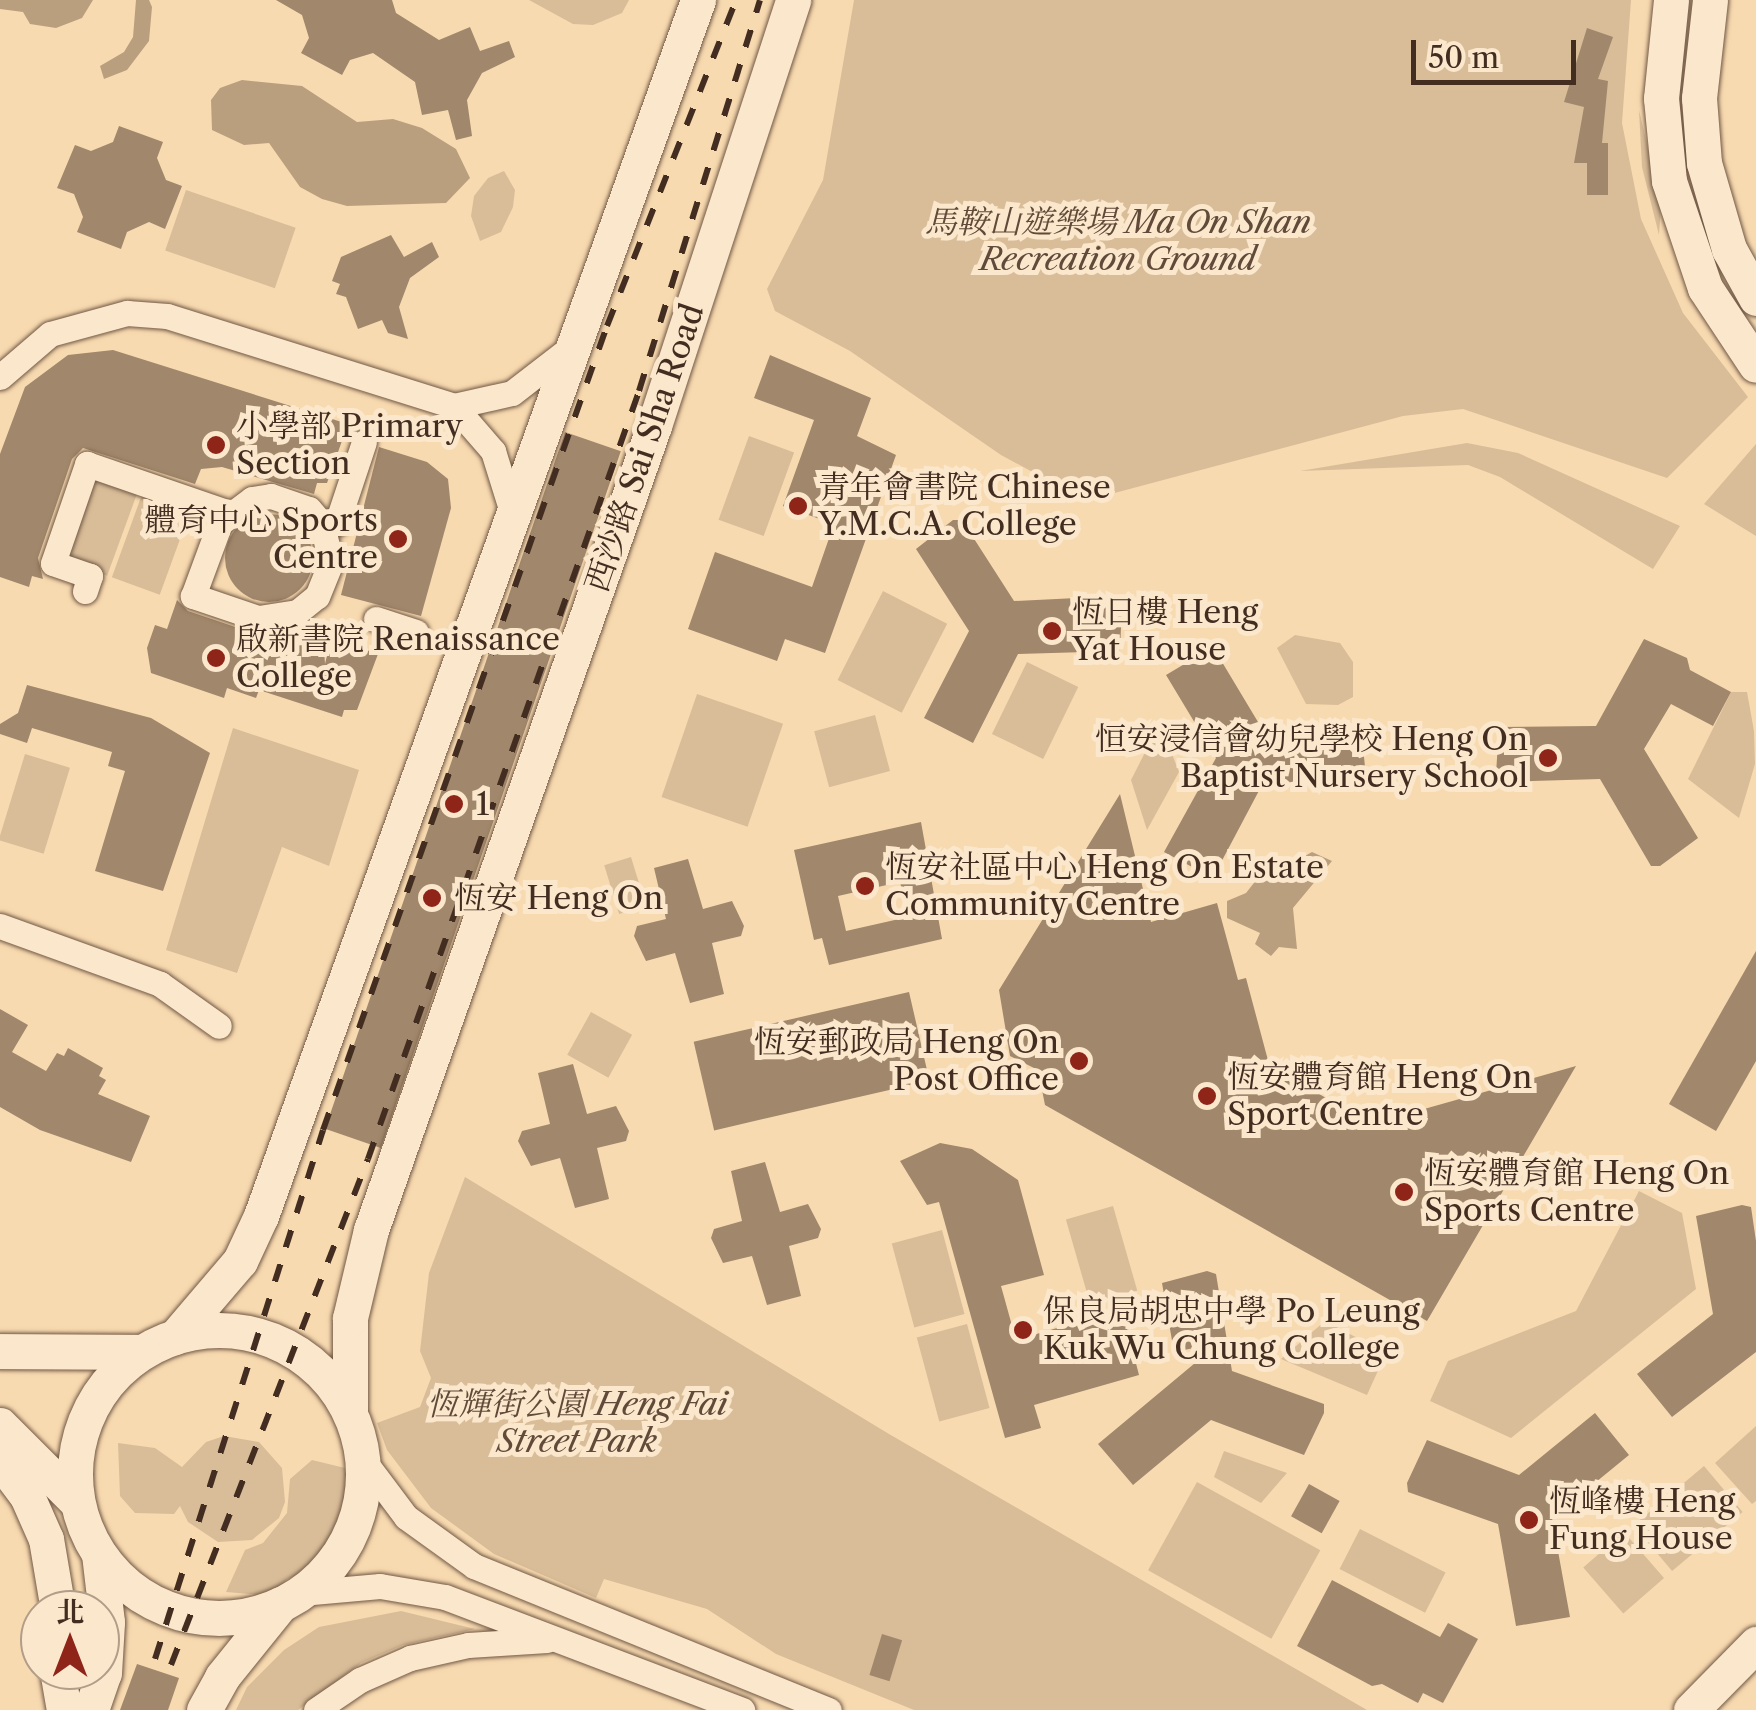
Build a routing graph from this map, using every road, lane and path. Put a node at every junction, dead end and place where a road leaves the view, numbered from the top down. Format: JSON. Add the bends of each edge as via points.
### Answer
{"nodes":[{"id":1,"x":698,"y":0,"type":"edge"},
{"id":2,"x":793,"y":0,"type":"edge"},
{"id":3,"x":1671,"y":0,"type":"edge"},
{"id":4,"x":1710,"y":0,"type":"edge"},
{"id":5,"x":1756,"y":298,"type":"edge"},
{"id":6,"x":573,"y":345,"type":"junction"},
{"id":7,"x":1756,"y":365,"type":"edge"},
{"id":8,"x":0,"y":377,"type":"edge"},
{"id":9,"x":454,"y":406,"type":"junction"},
{"id":10,"x":364,"y":442,"type":"dead end"},
{"id":11,"x":229,"y":512,"type":"junction"},
{"id":12,"x":512,"y":512,"type":"junction"},
{"id":13,"x":337,"y":523,"type":"dead end"},
{"id":14,"x":85,"y":591,"type":"dead end"},
{"id":15,"x":376,"y":619,"type":"dead end"},
{"id":16,"x":416,"y":632,"type":"dead end"},
{"id":17,"x":0,"y":926,"type":"edge"},
{"id":18,"x":219,"y":1026,"type":"dead end"},
{"id":19,"x":174,"y":1337,"type":"junction"},
{"id":20,"x":0,"y":1352,"type":"edge"},
{"id":21,"x":142,"y":1352,"type":"junction"},
{"id":22,"x":350,"y":1410,"type":"junction"},
{"id":23,"x":0,"y":1425,"type":"edge"},
{"id":24,"x":0,"y":1460,"type":"edge"},
{"id":25,"x":364,"y":1461,"type":"junction"},
{"id":26,"x":76,"y":1502,"type":"junction"},
{"id":27,"x":98,"y":1554,"type":"junction"},
{"id":28,"x":55,"y":1590,"type":"edge"},
{"id":29,"x":291,"y":1599,"type":"junction"},
{"id":30,"x":562,"y":1640,"type":"junction"},
{"id":31,"x":1756,"y":1644,"type":"edge"},
{"id":32,"x":91,"y":1710,"type":"edge"},
{"id":33,"x":204,"y":1710,"type":"edge"},
{"id":34,"x":316,"y":1710,"type":"edge"},
{"id":35,"x":742,"y":1710,"type":"edge"},
{"id":36,"x":829,"y":1710,"type":"edge"},
{"id":37,"x":1691,"y":1710,"type":"edge"}],
"edges":[{"from":1,"to":6,"type":"main road"},
{"from":2,"to":22,"type":"main road","name":"西沙路 Sai Sha Road","via":[[371,1230],[350,1318]]},
{"from":3,"to":7,"type":"main road","via":[[1661,98],[1669,181],[1705,288]]},
{"from":4,"to":5,"type":"main road","via":[[1699,98],[1704,163],[1730,249]]},
{"from":6,"to":9,"type":"street","via":[[512,393]]},
{"from":6,"to":12,"type":"main road"},
{"from":8,"to":9,"type":"street","via":[[50,334],[127,313],[167,316]]},
{"from":9,"to":12,"type":"street","via":[[493,452]]},
{"from":10,"to":13,"type":"street"},
{"from":11,"to":11,"type":"street","via":[[271,496],[309,509],[322,524],[331,562],[324,586],[308,605],[258,618],[193,596]]},
{"from":11,"to":14,"type":"street","via":[[87,464],[53,563],[90,576]]},
{"from":12,"to":19,"type":"main road","via":[[262,1216],[240,1261]]},
{"from":15,"to":16,"type":"street"},
{"from":17,"to":18,"type":"street","via":[[160,984]]},
{"from":19,"to":21,"type":"main road"},
{"from":19,"to":22,"type":"main road","via":[[217,1330],[260,1336],[320,1372]]},
{"from":20,"to":21,"type":"main road"},
{"from":21,"to":26,"type":"main road","via":[[119,1370],[86,1417],[76,1459]]},
{"from":22,"to":25,"type":"main road"},
{"from":23,"to":26,"type":"main road"},
{"from":24,"to":28,"type":"main road","via":[[46,1538]]},
{"from":25,"to":29,"type":"main road","via":[[351,1534]]},
{"from":25,"to":36,"type":"street","via":[[406,1517],[474,1566]]},
{"from":26,"to":27,"type":"main road"},
{"from":27,"to":29,"type":"main road","via":[[139,1595],[184,1614],[234,1618]]},
{"from":27,"to":32,"type":"main road","via":[[108,1622],[104,1673]]},
{"from":29,"to":30,"type":"street","via":[[411,1588]]},
{"from":29,"to":33,"type":"main road","via":[[222,1676]]},
{"from":30,"to":34,"type":"street","via":[[501,1641],[410,1658]]},
{"from":30,"to":35,"type":"street"},
{"from":31,"to":37,"type":"main road"}]}
